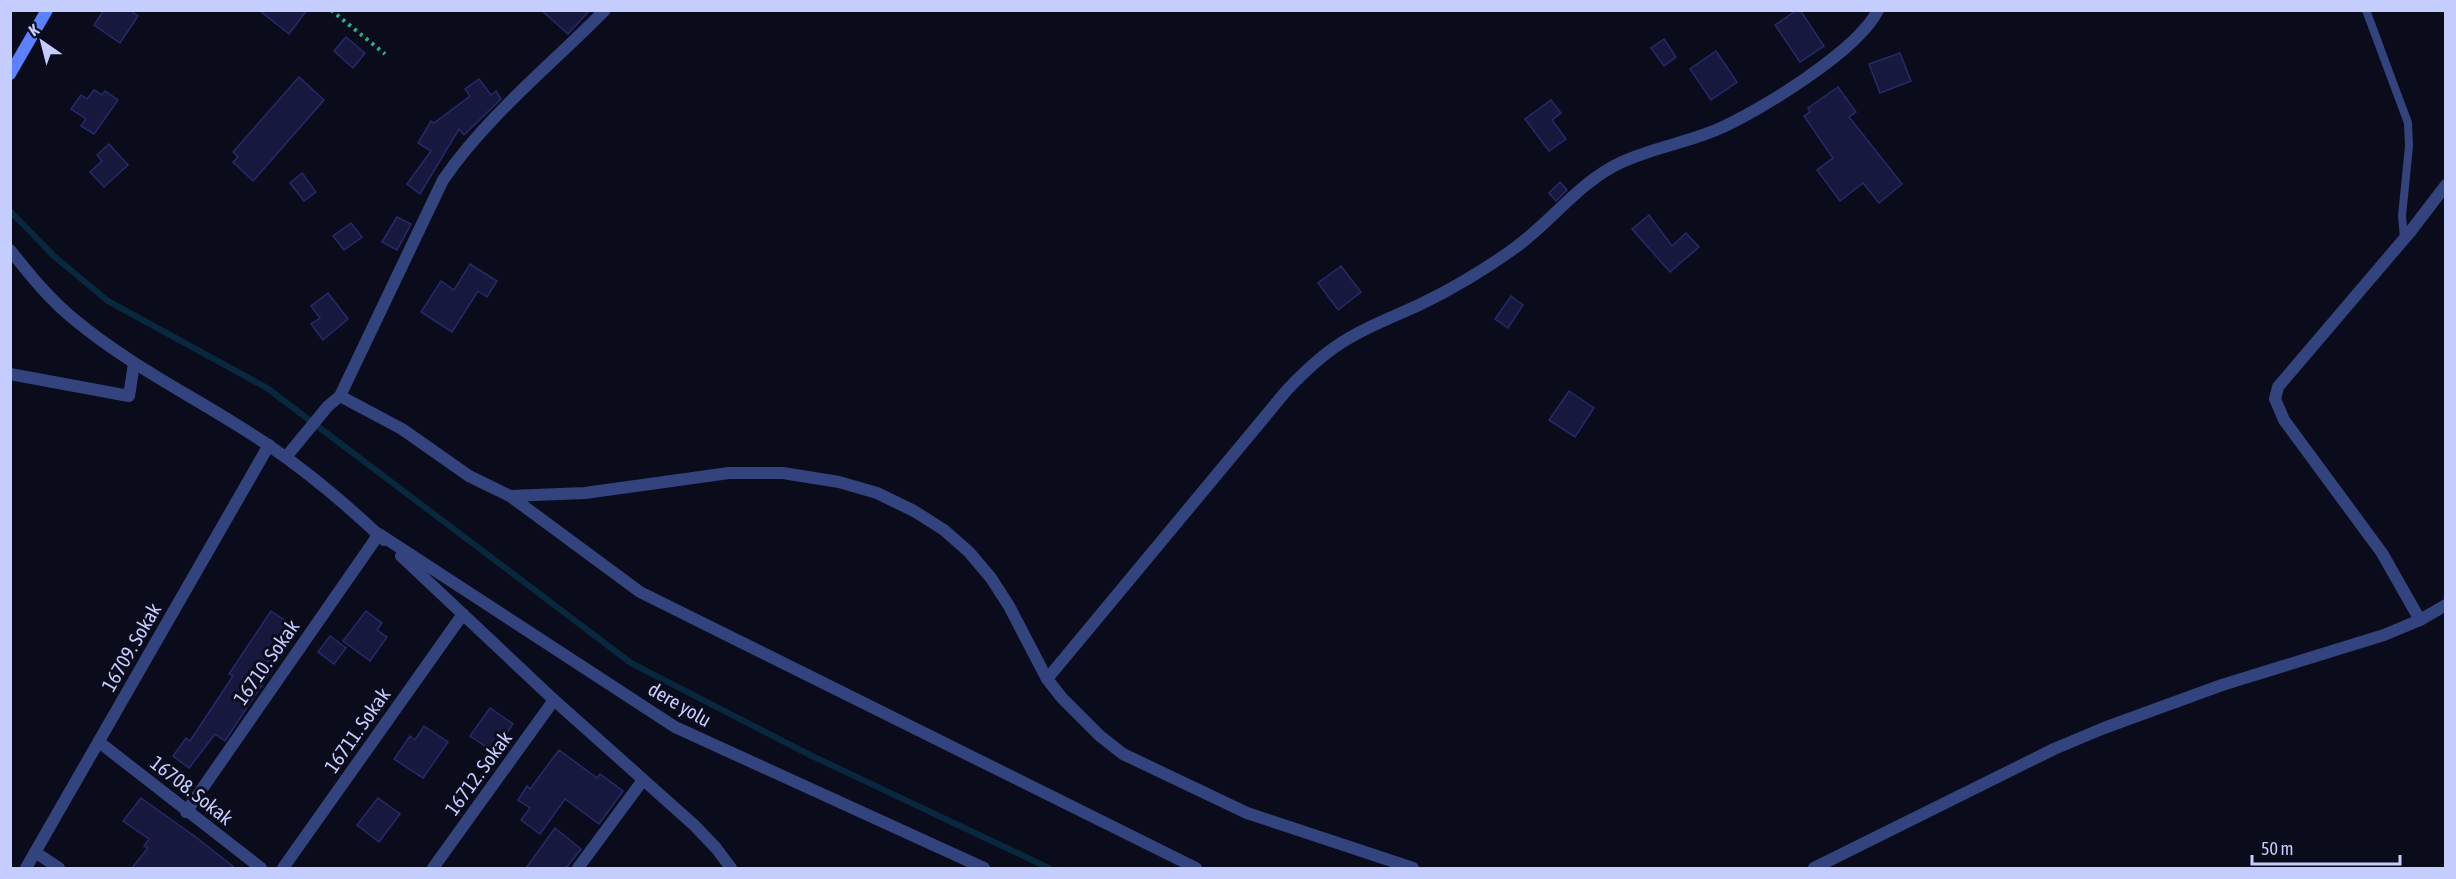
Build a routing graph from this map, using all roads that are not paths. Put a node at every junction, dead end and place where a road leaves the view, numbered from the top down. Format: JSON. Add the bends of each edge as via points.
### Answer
{"nodes":[{"id":1,"x":47,"y":10,"type":"edge"},
{"id":2,"x":604,"y":10,"type":"edge"},
{"id":3,"x":1878,"y":10,"type":"edge"},
{"id":4,"x":2366,"y":10,"type":"edge"},
{"id":5,"x":10,"y":74,"type":"edge"},
{"id":6,"x":2445,"y":185,"type":"edge"},
{"id":7,"x":2404,"y":239,"type":"junction"},
{"id":8,"x":10,"y":249,"type":"edge"},
{"id":9,"x":134,"y":364,"type":"junction"},
{"id":10,"x":10,"y":374,"type":"edge"},
{"id":11,"x":340,"y":396,"type":"junction"},
{"id":12,"x":269,"y":445,"type":"junction"},
{"id":13,"x":286,"y":457,"type":"junction"},
{"id":14,"x":510,"y":496,"type":"junction"},
{"id":15,"x":378,"y":534,"type":"junction"},
{"id":16,"x":2445,"y":605,"type":"edge"},
{"id":17,"x":463,"y":614,"type":"junction"},
{"id":18,"x":2420,"y":620,"type":"junction"},
{"id":19,"x":1047,"y":679,"type":"junction"},
{"id":20,"x":554,"y":700,"type":"junction"},
{"id":21,"x":99,"y":742,"type":"junction"},
{"id":22,"x":643,"y":780,"type":"junction"},
{"id":23,"x":186,"y":812,"type":"junction"},
{"id":24,"x":35,"y":852,"type":"junction"},
{"id":25,"x":26,"y":868,"type":"edge"},
{"id":26,"x":59,"y":868,"type":"edge"},
{"id":27,"x":261,"y":868,"type":"edge"},
{"id":28,"x":283,"y":868,"type":"edge"},
{"id":29,"x":433,"y":868,"type":"edge"},
{"id":30,"x":578,"y":868,"type":"edge"},
{"id":31,"x":731,"y":868,"type":"edge"},
{"id":32,"x":984,"y":868,"type":"edge"},
{"id":33,"x":1196,"y":868,"type":"edge"},
{"id":34,"x":1413,"y":868,"type":"edge"},
{"id":35,"x":1814,"y":868,"type":"edge"}],
"edges":[{"from":1,"to":5,"type":"main road"},
{"from":2,"to":11,"type":"street","via":[[492,121],[443,180]]},
{"from":3,"to":19,"type":"street","via":[[1858,38],[1751,113],[1714,131],[1620,163],[1588,184],[1518,246],[1479,272],[1343,342],[1312,364]]},
{"from":4,"to":7,"type":"lane","via":[[2408,123]]},
{"from":6,"to":7,"type":"street"},
{"from":7,"to":18,"type":"street","via":[[2278,387],[2275,399],[2284,420],[2382,553]]},
{"from":8,"to":9,"type":"street","via":[[74,320]]},
{"from":9,"to":10,"type":"street","via":[[129,396]]},
{"from":9,"to":12,"type":"street"},
{"from":11,"to":13,"type":"street"},
{"from":11,"to":14,"type":"street","via":[[402,429],[469,476]]},
{"from":12,"to":13,"type":"street"},
{"from":12,"to":21,"type":"street","name":"16709. Sokak"},
{"from":13,"to":15,"type":"street","via":[[324,484]]},
{"from":14,"to":19,"type":"street","via":[[585,493],[729,473],[783,473],[877,493],[944,530],[969,552],[1009,606]]},
{"from":14,"to":33,"type":"street","via":[[640,592]]},
{"from":15,"to":17,"type":"street"},
{"from":15,"to":23,"type":"street","name":"16710. Sokak"},
{"from":15,"to":32,"type":"street","name":"dere yolu","via":[[675,727]]},
{"from":16,"to":18,"type":"street"},
{"from":17,"to":20,"type":"street"},
{"from":17,"to":28,"type":"street","name":"16711. Sokak"},
{"from":18,"to":35,"type":"street","via":[[2104,728]]},
{"from":19,"to":34,"type":"street","via":[[1078,715],[1124,754],[1247,813]]},
{"from":20,"to":22,"type":"street"},
{"from":20,"to":29,"type":"street","name":"16712. Sokak"},
{"from":21,"to":23,"type":"street","name":"16708. Sokak"},
{"from":21,"to":24,"type":"street","name":"16709. Sokak"},
{"from":22,"to":30,"type":"street"},
{"from":22,"to":31,"type":"street","via":[[694,825]]},
{"from":23,"to":27,"type":"street","name":"16708. Sokak"},
{"from":24,"to":25,"type":"street","name":"16709. Sokak"},
{"from":24,"to":26,"type":"street"}]}
